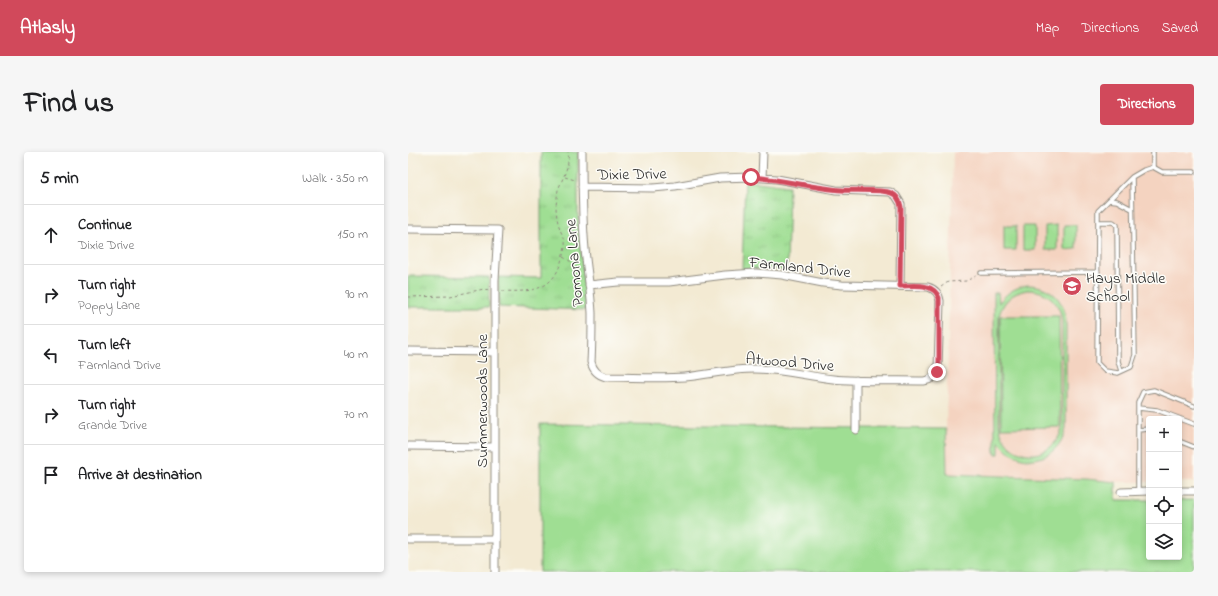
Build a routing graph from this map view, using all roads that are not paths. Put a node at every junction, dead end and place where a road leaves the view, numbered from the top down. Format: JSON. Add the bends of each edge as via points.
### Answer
{"nodes":[{"id":1,"x":582,"y":152,"type":"edge"},
{"id":2,"x":763,"y":152,"type":"edge"},
{"id":3,"x":1153,"y":152,"type":"edge"},
{"id":4,"x":1153,"y":167,"type":"junction"},
{"id":5,"x":1194,"y":172,"type":"edge"},
{"id":6,"x":1132,"y":177,"type":"junction"},
{"id":7,"x":762,"y":178,"type":"junction"},
{"id":8,"x":582,"y":187,"type":"junction"},
{"id":9,"x":1109,"y":200,"type":"junction"},
{"id":10,"x":1132,"y":209,"type":"junction"},
{"id":11,"x":1098,"y":222,"type":"junction"},
{"id":12,"x":408,"y":229,"type":"edge"},
{"id":13,"x":1098,"y":272,"type":"junction"},
{"id":14,"x":981,"y":274,"type":"road end"},
{"id":15,"x":589,"y":285,"type":"junction"},
{"id":16,"x":900,"y":286,"type":"junction"},
{"id":17,"x":408,"y":351,"type":"edge"},
{"id":18,"x":495,"y":352,"type":"junction"},
{"id":19,"x":595,"y":371,"type":"joint"},
{"id":20,"x":1121,"y":371,"type":"junction"},
{"id":21,"x":935,"y":375,"type":"joint"},
{"id":22,"x":856,"y":380,"type":"junction"},
{"id":23,"x":1194,"y":406,"type":"edge"},
{"id":24,"x":1138,"y":408,"type":"junction"},
{"id":25,"x":1194,"y":424,"type":"edge"},
{"id":26,"x":1146,"y":429,"type":"edge"},
{"id":27,"x":856,"y":430,"type":"dead end"},
{"id":28,"x":1138,"y":430,"type":"junction"},
{"id":29,"x":1182,"y":441,"type":"edge"},
{"id":30,"x":408,"y":446,"type":"edge"},
{"id":31,"x":495,"y":447,"type":"junction"},
{"id":32,"x":1194,"y":447,"type":"edge"},
{"id":33,"x":1138,"y":491,"type":"junction"},
{"id":34,"x":1146,"y":491,"type":"edge"},
{"id":35,"x":1182,"y":491,"type":"edge"},
{"id":36,"x":1194,"y":491,"type":"edge"},
{"id":37,"x":1121,"y":492,"type":"dead end"},
{"id":38,"x":408,"y":538,"type":"edge"},
{"id":39,"x":495,"y":539,"type":"junction"},
{"id":40,"x":495,"y":572,"type":"edge"}],
"edges":[{"from":1,"to":8,"type":"street","name":"Pomona Lane"},
{"from":2,"to":7,"type":"street"},
{"from":3,"to":4,"type":"lane"},
{"from":4,"to":5,"type":"lane","via":[[1162,172]]},
{"from":4,"to":6,"type":"lane"},
{"from":6,"to":9,"type":"lane"},
{"from":6,"to":10,"type":"lane"},
{"from":7,"to":8,"type":"street","name":"Dixie Drive","via":[[720,178],[653,188]]},
{"from":7,"to":16,"type":"street","name":"Dixie Drive","via":[[836,190],[888,192],[896,196],[901,207]]},
{"from":8,"to":15,"type":"street","name":"Pomona Lane"},
{"from":9,"to":10,"type":"lane"},
{"from":9,"to":11,"type":"lane","via":[[1098,211]]},
{"from":10,"to":20,"type":"lane","via":[[1135,355],[1131,367]]},
{"from":11,"to":13,"type":"lane"},
{"from":11,"to":20,"type":"lane","via":[[1113,222],[1117,225],[1118,361]]},
{"from":12,"to":18,"type":"street","name":"Summerwoods Lane","via":[[498,230]]},
{"from":13,"to":14,"type":"lane"},
{"from":13,"to":20,"type":"lane","via":[[1097,363],[1104,371]]},
{"from":15,"to":16,"type":"street","name":"Farmland Drive","via":[[669,282],[756,273],[842,285]]},
{"from":15,"to":19,"type":"street","name":"Pomona Lane","via":[[592,313],[591,362]]},
{"from":16,"to":21,"type":"street","name":"Farmland Drive","via":[[926,287],[938,295],[939,366]]},
{"from":17,"to":18,"type":"street"},
{"from":18,"to":31,"type":"street","name":"Summerwoods Lane"},
{"from":19,"to":22,"type":"street","name":"Atwood Drive","via":[[606,376],[672,377],[735,370],[770,370]]},
{"from":21,"to":22,"type":"street","name":"Atwood Drive","via":[[924,381]]},
{"from":22,"to":27,"type":"street"},
{"from":23,"to":24,"type":"lane","via":[[1154,390],[1143,392]]},
{"from":24,"to":25,"type":"lane","via":[[1157,410]]},
{"from":24,"to":28,"type":"lane"},
{"from":26,"to":28,"type":"lane"},
{"from":28,"to":33,"type":"lane"},
{"from":29,"to":32,"type":"lane"},
{"from":30,"to":31,"type":"street"},
{"from":31,"to":39,"type":"street","name":"Summerwoods Lane"},
{"from":33,"to":34,"type":"street"},
{"from":33,"to":37,"type":"street"},
{"from":35,"to":36,"type":"street"},
{"from":38,"to":39,"type":"street"},
{"from":39,"to":40,"type":"street","name":"Summerwoods Lane"}]}
